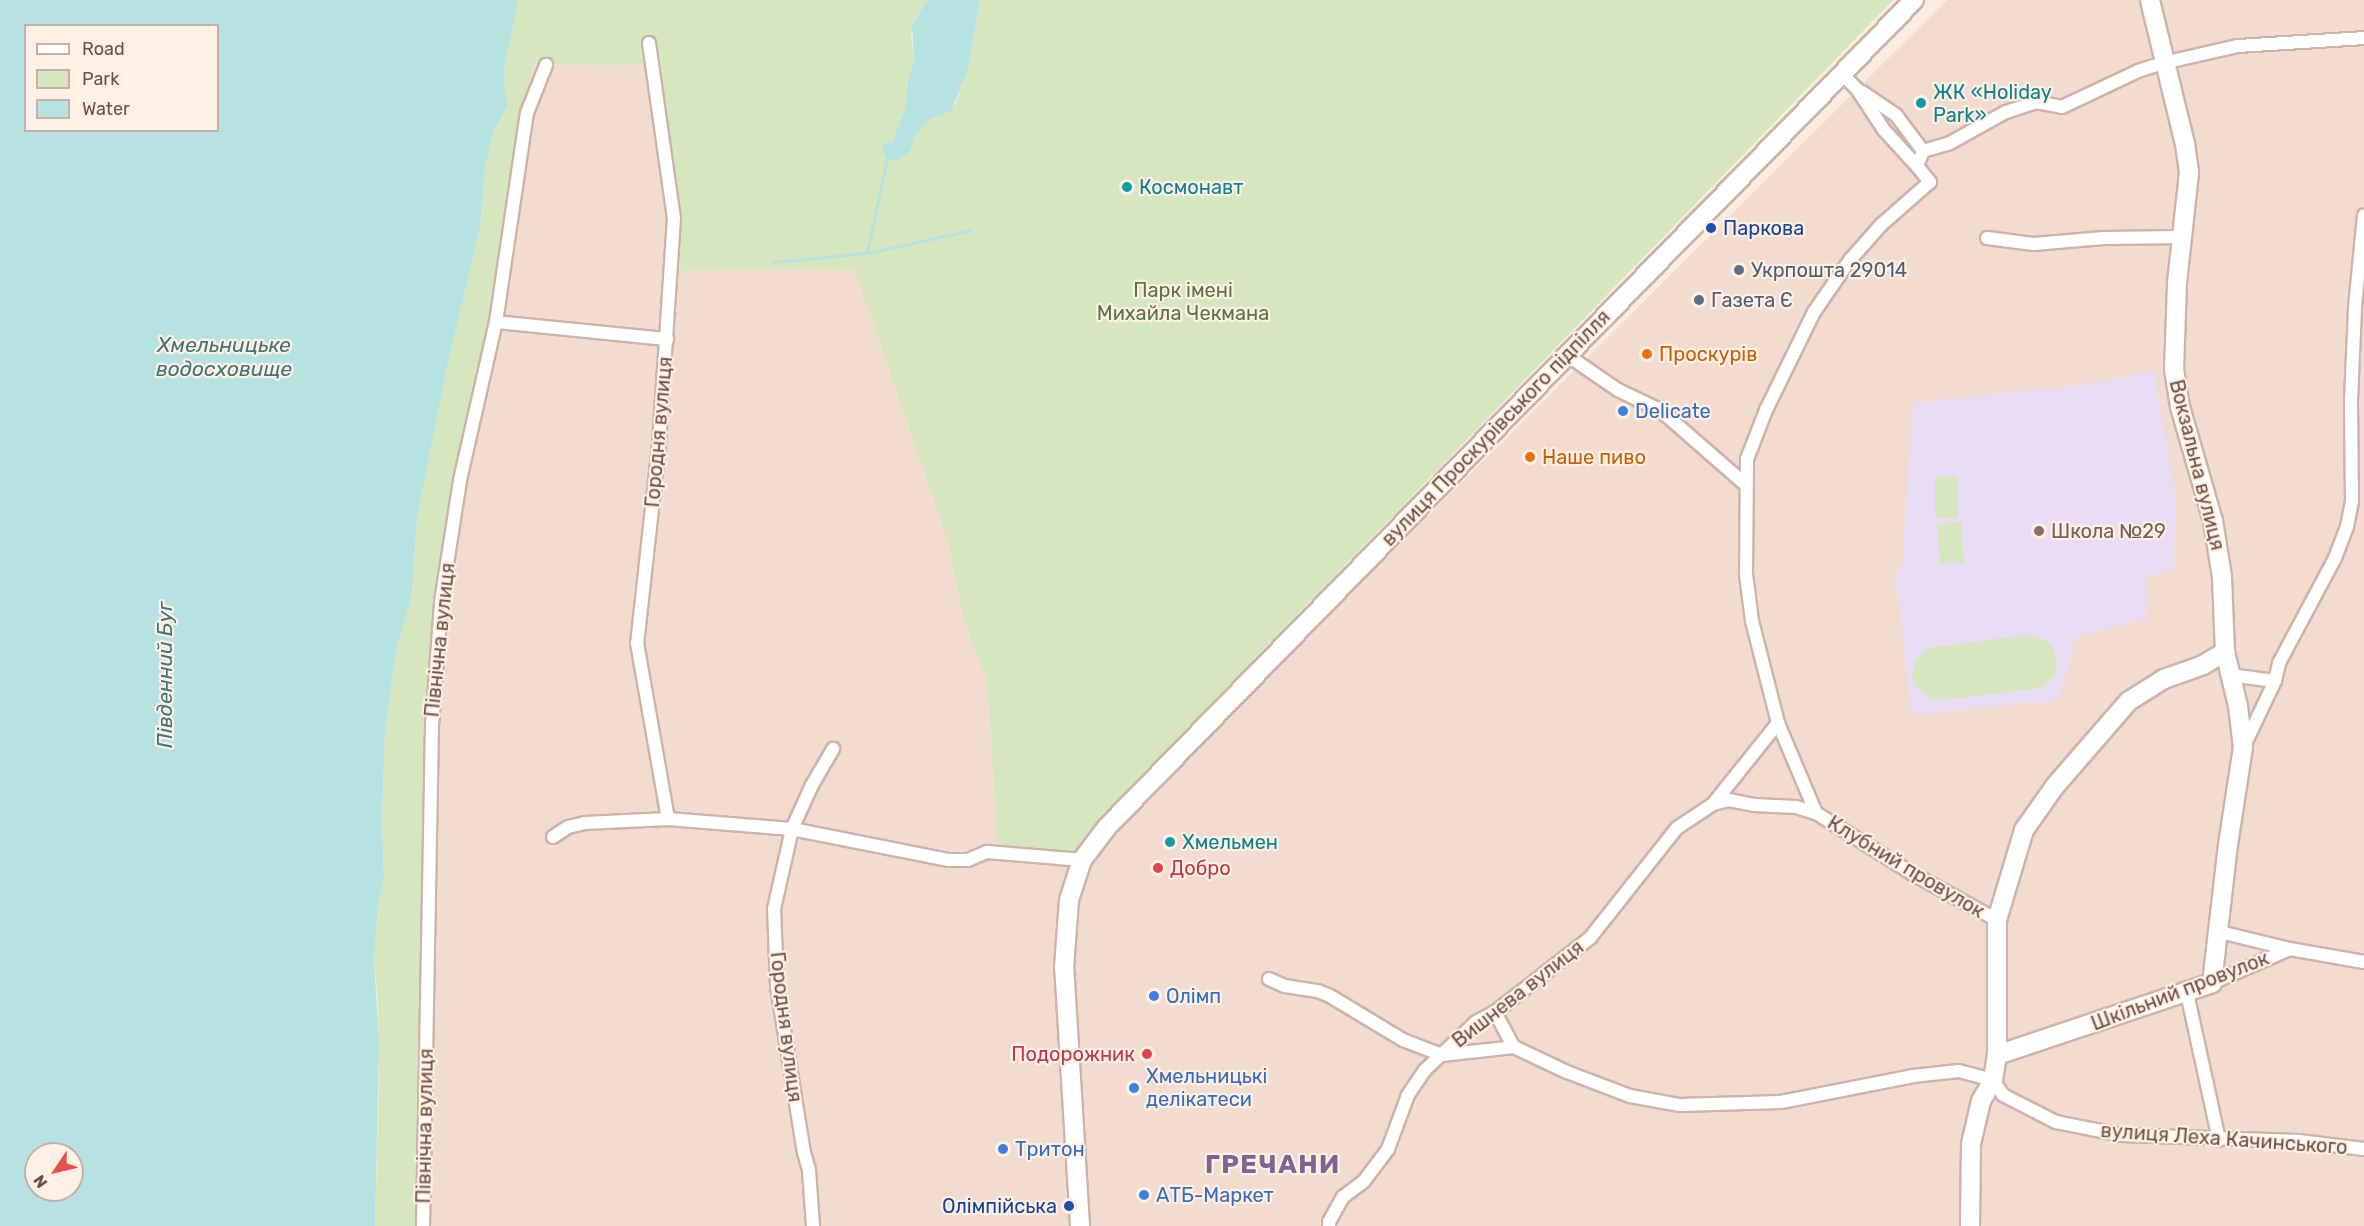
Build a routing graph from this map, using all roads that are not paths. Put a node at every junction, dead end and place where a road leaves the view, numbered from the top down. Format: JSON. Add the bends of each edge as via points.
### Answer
{"nodes":[{"id":1,"x":1914,"y":0,"type":"edge"},
{"id":2,"x":2150,"y":0,"type":"edge"},
{"id":3,"x":2364,"y":38,"type":"edge"},
{"id":4,"x":649,"y":43,"type":"dead end"},
{"id":5,"x":2163,"y":63,"type":"junction"},
{"id":6,"x":546,"y":65,"type":"dead end"},
{"id":7,"x":1841,"y":73,"type":"junction"},
{"id":8,"x":1857,"y":89,"type":"junction"},
{"id":9,"x":1923,"y":151,"type":"junction"},
{"id":10,"x":1917,"y":166,"type":"junction"},
{"id":11,"x":2364,"y":215,"type":"edge"},
{"id":12,"x":2182,"y":237,"type":"junction"},
{"id":13,"x":1987,"y":238,"type":"dead end"},
{"id":14,"x":495,"y":322,"type":"junction"},
{"id":15,"x":667,"y":339,"type":"junction"},
{"id":16,"x":1567,"y":355,"type":"junction"},
{"id":17,"x":1746,"y":485,"type":"junction"},
{"id":18,"x":2225,"y":652,"type":"junction"},
{"id":19,"x":2230,"y":675,"type":"junction"},
{"id":20,"x":2275,"y":681,"type":"junction"},
{"id":21,"x":1778,"y":723,"type":"junction"},
{"id":22,"x":2243,"y":747,"type":"junction"},
{"id":23,"x":833,"y":749,"type":"dead end"},
{"id":24,"x":1713,"y":804,"type":"junction"},
{"id":25,"x":1816,"y":813,"type":"junction"},
{"id":26,"x":668,"y":819,"type":"junction"},
{"id":27,"x":792,"y":829,"type":"junction"},
{"id":28,"x":553,"y":837,"type":"dead end"},
{"id":29,"x":1082,"y":860,"type":"junction"},
{"id":30,"x":1997,"y":920,"type":"junction"},
{"id":31,"x":2220,"y":932,"type":"junction"},
{"id":32,"x":2290,"y":949,"type":"junction"},
{"id":33,"x":2364,"y":962,"type":"edge"},
{"id":34,"x":1269,"y":979,"type":"dead end"},
{"id":35,"x":2212,"y":983,"type":"junction"},
{"id":36,"x":2187,"y":993,"type":"junction"},
{"id":37,"x":1495,"y":1012,"type":"junction"},
{"id":38,"x":1514,"y":1047,"type":"junction"},
{"id":39,"x":1442,"y":1055,"type":"junction"},
{"id":40,"x":1997,"y":1055,"type":"junction"},
{"id":41,"x":1993,"y":1080,"type":"junction"},
{"id":42,"x":2219,"y":1140,"type":"junction"},
{"id":43,"x":2364,"y":1149,"type":"edge"},
{"id":44,"x":423,"y":1226,"type":"edge"},
{"id":45,"x":813,"y":1226,"type":"edge"},
{"id":46,"x":1080,"y":1226,"type":"edge"},
{"id":47,"x":1329,"y":1226,"type":"edge"},
{"id":48,"x":1970,"y":1226,"type":"edge"}],
"edges":[{"from":1,"to":7,"type":"street","name":"вулиця Проскурівського підпілля"},
{"from":2,"to":5,"type":"street","name":"Вокзальна вулиця"},
{"from":3,"to":5,"type":"street","via":[[2238,46]]},
{"from":4,"to":15,"type":"street","name":"Городня вулиця","via":[[674,218]]},
{"from":5,"to":9,"type":"street","via":[[2062,107],[2036,102],[2006,112],[1948,144]]},
{"from":5,"to":12,"type":"street","name":"Вокзальна вулиця","via":[[2189,172]]},
{"from":6,"to":14,"type":"street","name":"Північна вулиця","via":[[527,113]]},
{"from":7,"to":8,"type":"street"},
{"from":7,"to":16,"type":"street","name":"вулиця Проскурівського підпілля"},
{"from":8,"to":9,"type":"street","via":[[1896,115]]},
{"from":8,"to":10,"type":"street","via":[[1884,130]]},
{"from":9,"to":10,"type":"street"},
{"from":10,"to":17,"type":"street","via":[[1930,182],[1881,225],[1850,260],[1814,312],[1757,431],[1747,459]]},
{"from":11,"to":20,"type":"street","via":[[2355,307],[2352,501],[2335,558],[2279,663]]},
{"from":12,"to":13,"type":"street","via":[[2034,244]]},
{"from":12,"to":18,"type":"street","name":"Вокзальна вулиця","via":[[2174,370],[2180,407],[2213,521],[2222,577]]},
{"from":14,"to":15,"type":"street"},
{"from":14,"to":44,"type":"street","name":"Північна вулиця","via":[[460,480],[440,613],[432,726]]},
{"from":15,"to":26,"type":"street","name":"Городня вулиця","via":[[637,643]]},
{"from":16,"to":17,"type":"street","via":[[1618,390],[1660,410]]},
{"from":16,"to":29,"type":"street","name":"вулиця Проскурівського підпілля","via":[[1108,826]]},
{"from":17,"to":21,"type":"street","via":[[1746,574],[1752,621]]},
{"from":18,"to":19,"type":"street","name":"Вокзальна вулиця"},
{"from":18,"to":30,"type":"street","via":[[2203,665],[2163,679],[2129,701],[2055,786],[2024,830]]},
{"from":19,"to":20,"type":"street"},
{"from":19,"to":22,"type":"street","name":"Вокзальна вулиця"},
{"from":20,"to":22,"type":"street"},
{"from":21,"to":24,"type":"street","name":"Вишнева вулиця"},
{"from":21,"to":25,"type":"street"},
{"from":22,"to":31,"type":"street","name":"Вокзальна вулиця"},
{"from":23,"to":27,"type":"street","name":"Городня вулиця"},
{"from":24,"to":25,"type":"street","name":"Клубний провулок","via":[[1729,800]]},
{"from":24,"to":37,"type":"street","name":"Вишнева вулиця","via":[[1677,828],[1590,938]]},
{"from":25,"to":30,"type":"street","name":"Клубний провулок","via":[[1913,874]]},
{"from":26,"to":27,"type":"street"},
{"from":26,"to":28,"type":"street","via":[[585,823],[568,826]]},
{"from":27,"to":29,"type":"street","via":[[949,860],[968,860],[987,852]]},
{"from":27,"to":45,"type":"street","name":"Городня вулиця","via":[[774,909],[777,986],[809,1170]]},
{"from":29,"to":46,"type":"street","name":"вулиця Проскурівського підпілля","via":[[1069,900],[1064,968]]},
{"from":30,"to":40,"type":"street"},
{"from":31,"to":32,"type":"street"},
{"from":31,"to":35,"type":"street","name":"Вокзальна вулиця"},
{"from":32,"to":33,"type":"street","name":"Шкільний провулок"},
{"from":32,"to":35,"type":"street","name":"Шкільний провулок"},
{"from":34,"to":39,"type":"street","via":[[1330,996],[1403,1040]]},
{"from":35,"to":36,"type":"street","name":"Шкільний провулок"},
{"from":36,"to":40,"type":"street","name":"Шкільний провулок"},
{"from":36,"to":42,"type":"street"},
{"from":37,"to":38,"type":"street"},
{"from":37,"to":39,"type":"street","name":"Вишнева вулиця","via":[[1476,1022]]},
{"from":38,"to":39,"type":"street"},
{"from":38,"to":41,"type":"street","name":"вулиця Леха Качинського","via":[[1630,1096],[1680,1105],[1781,1102],[1946,1071]]},
{"from":39,"to":47,"type":"street","name":"Вишнева вулиця","via":[[1425,1070],[1408,1095],[1388,1149],[1364,1180],[1343,1197]]},
{"from":40,"to":41,"type":"street"},
{"from":41,"to":42,"type":"street","name":"вулиця Леха Качинського","via":[[2003,1095],[2056,1122],[2121,1135]]},
{"from":41,"to":48,"type":"street","via":[[1981,1101],[1971,1144]]},
{"from":42,"to":43,"type":"street","name":"вулиця Леха Качинського","via":[[2299,1141]]}]}
